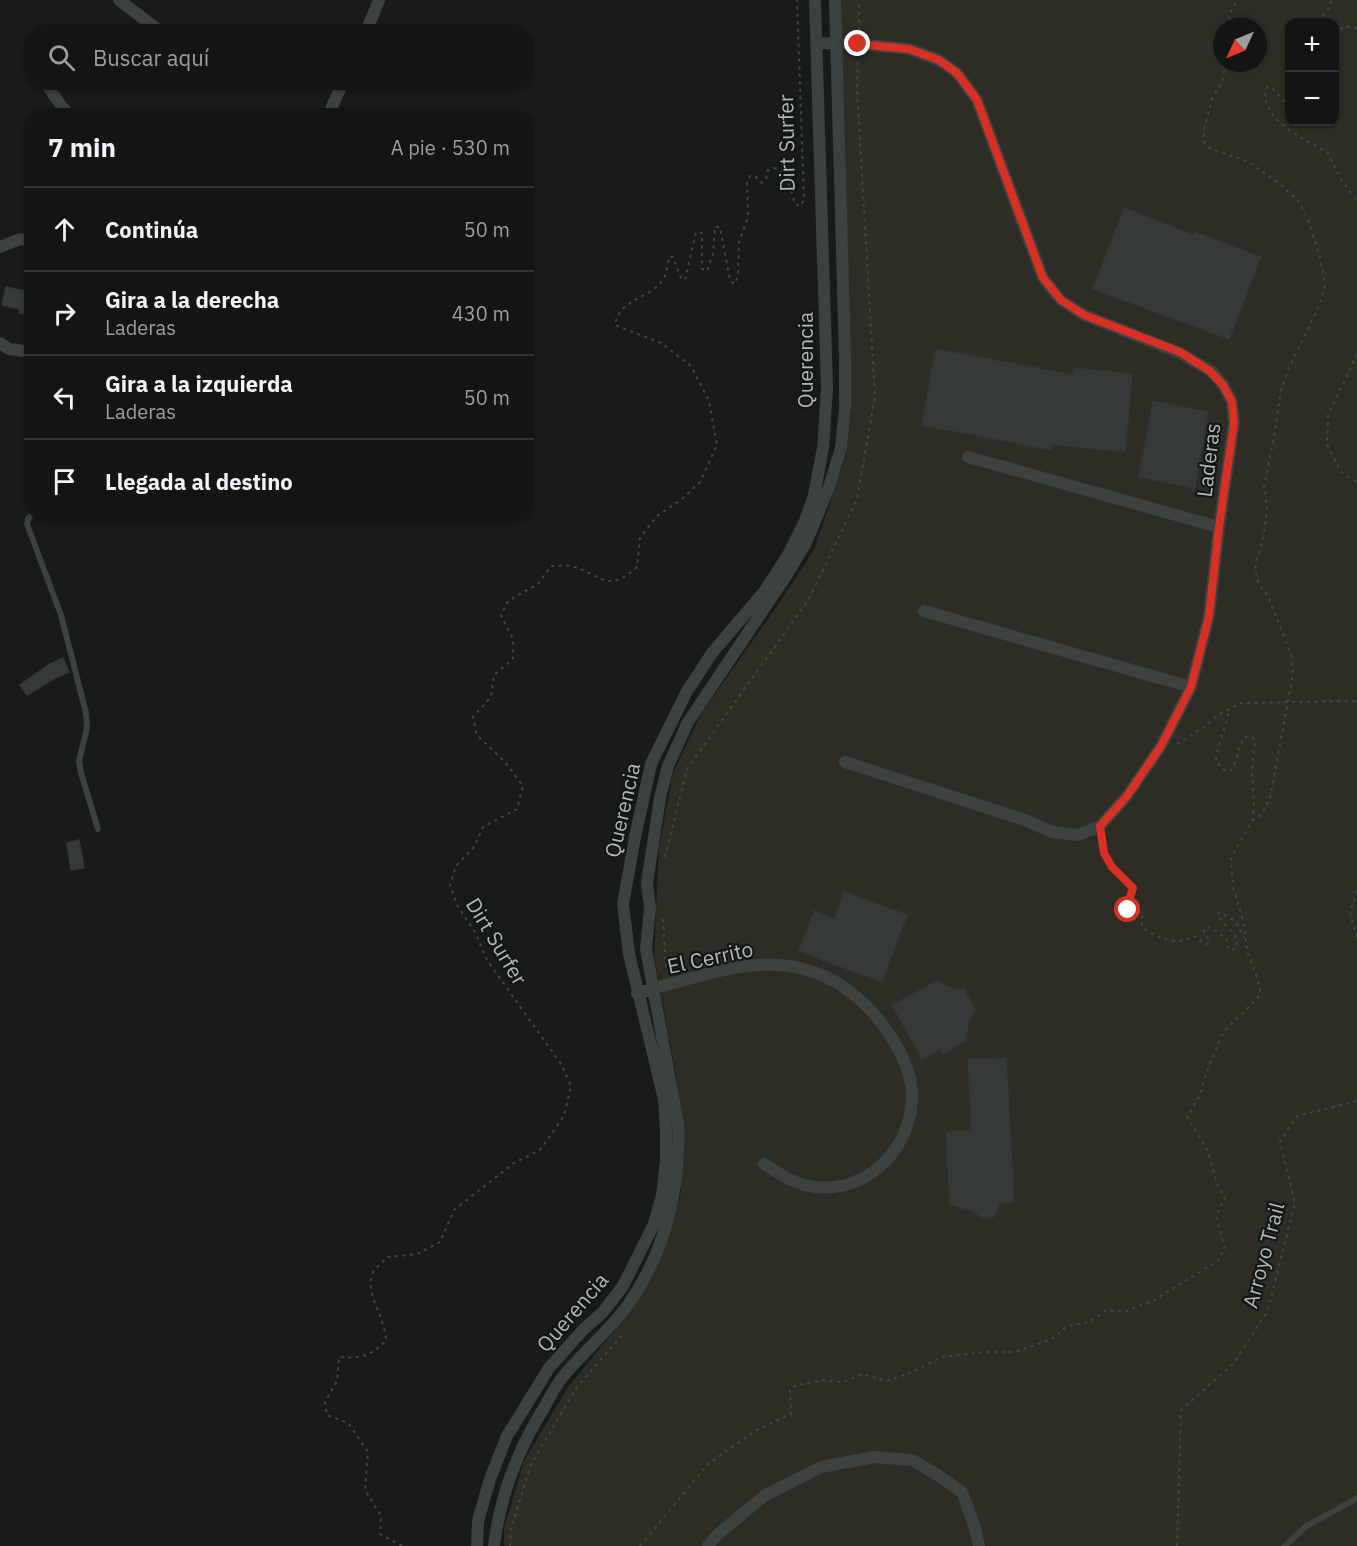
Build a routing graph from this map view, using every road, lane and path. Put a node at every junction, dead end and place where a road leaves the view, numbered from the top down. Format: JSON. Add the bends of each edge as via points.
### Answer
{"nodes":[{"id":1,"x":119,"y":0,"type":"edge"},
{"id":2,"x":379,"y":0,"type":"edge"},
{"id":3,"x":797,"y":0,"type":"edge"},
{"id":4,"x":815,"y":0,"type":"edge"},
{"id":5,"x":835,"y":0,"type":"edge"},
{"id":6,"x":859,"y":0,"type":"edge"},
{"id":7,"x":1239,"y":0,"type":"edge"},
{"id":8,"x":1330,"y":0,"type":"edge"},
{"id":9,"x":1230,"y":18,"type":"edge"},
{"id":10,"x":1322,"y":18,"type":"edge"},
{"id":11,"x":150,"y":24,"type":"edge"},
{"id":12,"x":369,"y":24,"type":"edge"},
{"id":13,"x":1357,"y":28,"type":"edge"},
{"id":14,"x":1339,"y":30,"type":"edge"},
{"id":15,"x":816,"y":43,"type":"junction"},
{"id":16,"x":837,"y":43,"type":"junction"},
{"id":17,"x":858,"y":44,"type":"junction"},
{"id":18,"x":1224,"y":72,"type":"edge"},
{"id":19,"x":1290,"y":72,"type":"edge"},
{"id":20,"x":50,"y":90,"type":"edge"},
{"id":21,"x":339,"y":90,"type":"edge"},
{"id":22,"x":63,"y":108,"type":"edge"},
{"id":23,"x":332,"y":108,"type":"edge"},
{"id":24,"x":1357,"y":202,"type":"edge"},
{"id":25,"x":24,"y":239,"type":"edge"},
{"id":26,"x":0,"y":248,"type":"edge"},
{"id":27,"x":0,"y":343,"type":"edge"},
{"id":28,"x":24,"y":351,"type":"edge"},
{"id":29,"x":1357,"y":354,"type":"edge"},
{"id":30,"x":968,"y":457,"type":"dead end"},
{"id":31,"x":1357,"y":482,"type":"edge"},
{"id":32,"x":28,"y":522,"type":"edge"},
{"id":33,"x":1219,"y":527,"type":"junction"},
{"id":34,"x":801,"y":541,"type":"junction"},
{"id":35,"x":924,"y":611,"type":"dead end"},
{"id":36,"x":1191,"y":687,"type":"junction"},
{"id":37,"x":1357,"y":701,"type":"edge"},
{"id":38,"x":1229,"y":709,"type":"junction"},
{"id":39,"x":1161,"y":746,"type":"junction"},
{"id":40,"x":845,"y":762,"type":"dead end"},
{"id":41,"x":1252,"y":821,"type":"junction"},
{"id":42,"x":1100,"y":826,"type":"junction"},
{"id":43,"x":98,"y":829,"type":"dead end"},
{"id":44,"x":664,"y":864,"type":"dead end"},
{"id":45,"x":1357,"y":891,"type":"edge"},
{"id":46,"x":663,"y":919,"type":"dead end"},
{"id":47,"x":1246,"y":940,"type":"junction"},
{"id":48,"x":1357,"y":940,"type":"edge"},
{"id":49,"x":660,"y":987,"type":"junction"},
{"id":50,"x":637,"y":993,"type":"junction"},
{"id":51,"x":1357,"y":1101,"type":"edge"},
{"id":52,"x":764,"y":1164,"type":"dead end"},
{"id":53,"x":627,"y":1329,"type":"dead end"},
{"id":54,"x":1357,"y":1498,"type":"edge"},
{"id":55,"x":402,"y":1546,"type":"edge"},
{"id":56,"x":477,"y":1546,"type":"edge"},
{"id":57,"x":494,"y":1546,"type":"edge"},
{"id":58,"x":510,"y":1546,"type":"edge"},
{"id":59,"x":640,"y":1546,"type":"edge"},
{"id":60,"x":708,"y":1546,"type":"edge"},
{"id":61,"x":979,"y":1546,"type":"edge"},
{"id":62,"x":1177,"y":1546,"type":"edge"},
{"id":63,"x":1285,"y":1546,"type":"edge"}],
"edges":[{"from":1,"to":11,"type":"street"},
{"from":2,"to":12,"type":"street"},
{"from":3,"to":55,"type":"path","name":"Dirt Surfer","via":[[804,200],[800,206],[795,204],[780,170],[768,170],[762,183],[750,176],[748,217],[739,242],[738,277],[734,284],[720,227],[715,227],[707,272],[702,268],[702,232],[696,232],[685,280],[674,258],[669,257],[665,276],[654,289],[624,305],[615,325],[661,343],[691,366],[709,401],[717,445],[713,454],[700,482],[657,516],[640,538],[637,567],[626,578],[610,583],[570,566],[551,566],[538,584],[508,601],[501,615],[513,639],[513,658],[494,675],[491,697],[473,717],[477,735],[523,786],[517,808],[483,827],[474,847],[456,866],[450,885],[487,960],[561,1064],[571,1086],[564,1116],[540,1150],[514,1163],[454,1210],[440,1242],[417,1254],[388,1257],[372,1273],[370,1287],[386,1329],[386,1341],[374,1353],[354,1359],[339,1357],[337,1381],[325,1402],[327,1415],[348,1424],[368,1452],[364,1490],[381,1516],[380,1534]]},
{"from":4,"to":15,"type":"street","name":"Querencia"},
{"from":5,"to":16,"type":"street","name":"Querencia"},
{"from":6,"to":17,"type":"path"},
{"from":7,"to":9,"type":"path"},
{"from":8,"to":10,"type":"path"},
{"from":13,"to":14,"type":"path","via":[[1346,26]]},
{"from":15,"to":16,"type":"street","name":"Laderas"},
{"from":15,"to":34,"type":"street","name":"Querencia","via":[[827,387],[823,448]]},
{"from":16,"to":17,"type":"street","name":"Laderas"},
{"from":16,"to":34,"type":"street","name":"Querencia","via":[[846,408],[841,448],[829,488]]},
{"from":17,"to":33,"type":"street","name":"Laderas","via":[[909,49],[939,60],[957,73],[977,100],[1043,278],[1061,300],[1084,315],[1180,352],[1210,371],[1223,385],[1232,402],[1234,423]]},
{"from":17,"to":44,"type":"path","via":[[857,90],[875,397],[857,499],[809,599],[687,769]]},
{"from":18,"to":41,"type":"path","via":[[1212,99],[1204,142],[1211,149],[1247,160],[1299,202],[1320,257],[1325,285],[1281,390],[1264,487],[1268,508],[1255,564],[1258,583],[1268,596],[1291,654],[1293,673],[1270,798],[1262,814]]},
{"from":19,"to":24,"type":"path","via":[[1289,100],[1286,103],[1267,87],[1266,104],[1290,131],[1328,153]]},
{"from":20,"to":22,"type":"street"},
{"from":21,"to":23,"type":"street"},
{"from":25,"to":26,"type":"street"},
{"from":27,"to":28,"type":"street"},
{"from":29,"to":31,"type":"path","via":[[1328,415],[1328,446],[1341,472]]},
{"from":30,"to":33,"type":"street"},
{"from":32,"to":43,"type":"lane","via":[[61,615],[86,713],[87,728],[79,761]]},
{"from":33,"to":36,"type":"street","name":"Laderas","via":[[1209,616]]},
{"from":34,"to":49,"type":"street","name":"Querencia","via":[[784,579],[698,705],[668,766],[647,883],[650,908],[646,949]]},
{"from":34,"to":50,"type":"street","name":"Querencia","via":[[712,653],[686,693],[651,764],[623,904]]},
{"from":35,"to":36,"type":"street"},
{"from":36,"to":39,"type":"street","name":"Laderas"},
{"from":37,"to":38,"type":"path","via":[[1241,704]]},
{"from":38,"to":39,"type":"path","via":[[1177,744]]},
{"from":38,"to":41,"type":"path","via":[[1216,762],[1231,771],[1245,737],[1255,740]]},
{"from":39,"to":42,"type":"street","name":"Laderas","via":[[1127,796]]},
{"from":40,"to":42,"type":"street","via":[[1052,832],[1078,835]]},
{"from":41,"to":47,"type":"path","via":[[1231,860]]},
{"from":42,"to":47,"type":"path","via":[[1104,853],[1133,888],[1128,910],[1142,913],[1142,927],[1156,938],[1186,941],[1194,936],[1206,945],[1206,927],[1226,938],[1232,951],[1237,946],[1235,935],[1219,918],[1219,912],[1235,921]]},
{"from":45,"to":48,"type":"path","via":[[1350,912]]},
{"from":46,"to":49,"type":"path"},
{"from":47,"to":59,"type":"path","via":[[1260,990],[1258,998],[1224,1031],[1199,1097],[1187,1117],[1208,1151],[1225,1198],[1216,1216],[1225,1249],[1218,1261],[1154,1300],[1124,1312],[1107,1310],[1089,1322],[1067,1326],[1052,1339],[1015,1352],[942,1358],[886,1381],[861,1374],[843,1382],[823,1380],[797,1385],[790,1389],[791,1414],[755,1431],[708,1464]]},
{"from":49,"to":50,"type":"street","name":"El Cerrito"},
{"from":49,"to":52,"type":"street","name":"El Cerrito","via":[[760,965],[816,973],[851,992],[871,1011],[897,1047],[912,1098],[907,1129],[900,1144],[877,1169],[847,1185],[824,1188],[803,1185]]},
{"from":49,"to":57,"type":"street","name":"Querencia","via":[[679,1152],[666,1226],[643,1282],[560,1380],[520,1450],[497,1520]]},
{"from":50,"to":56,"type":"street","name":"Querencia","via":[[664,1099],[666,1161],[654,1224],[623,1286],[549,1368],[507,1436],[478,1521]]},
{"from":51,"to":62,"type":"path","name":"Arroyo Trail","via":[[1297,1116],[1280,1142],[1295,1203],[1268,1310],[1234,1363],[1181,1410]]},
{"from":53,"to":58,"type":"path","via":[[577,1387],[531,1464]]},
{"from":54,"to":63,"type":"lane","via":[[1305,1527]]},
{"from":60,"to":61,"type":"street","via":[[764,1496],[821,1467],[875,1457],[912,1460],[962,1492]]}]}
